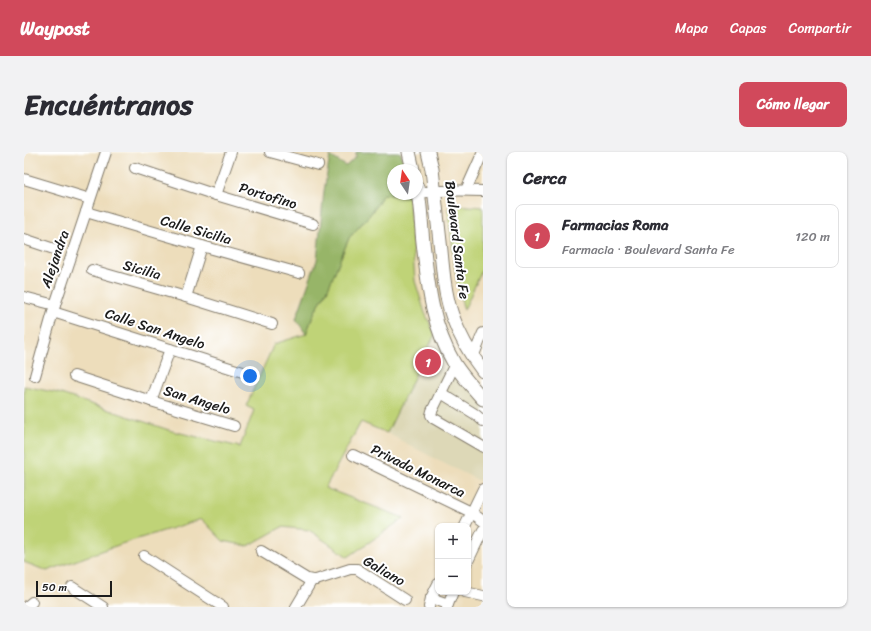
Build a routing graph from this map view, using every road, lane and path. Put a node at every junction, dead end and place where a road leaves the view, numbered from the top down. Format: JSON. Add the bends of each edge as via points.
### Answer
{"nodes":[{"id":1,"x":106,"y":152,"type":"edge"},
{"id":2,"x":231,"y":152,"type":"edge"},
{"id":3,"x":270,"y":152,"type":"edge"},
{"id":4,"x":409,"y":152,"type":"edge"},
{"id":5,"x":428,"y":152,"type":"edge"},
{"id":6,"x":483,"y":152,"type":"edge"},
{"id":7,"x":412,"y":164,"type":"edge"},
{"id":8,"x":318,"y":166,"type":"dead end"},
{"id":9,"x":135,"y":168,"type":"dead end"},
{"id":10,"x":24,"y":179,"type":"edge"},
{"id":11,"x":423,"y":190,"type":"edge"},
{"id":12,"x":466,"y":190,"type":"junction"},
{"id":13,"x":434,"y":191,"type":"junction"},
{"id":14,"x":483,"y":192,"type":"edge"},
{"id":15,"x":216,"y":195,"type":"junction"},
{"id":16,"x":90,"y":198,"type":"junction"},
{"id":17,"x":419,"y":200,"type":"edge"},
{"id":18,"x":86,"y":212,"type":"junction"},
{"id":19,"x":313,"y":224,"type":"dead end"},
{"id":20,"x":24,"y":239,"type":"edge"},
{"id":21,"x":202,"y":246,"type":"junction"},
{"id":22,"x":54,"y":249,"type":"dead end"},
{"id":23,"x":92,"y":270,"type":"dead end"},
{"id":24,"x":299,"y":273,"type":"dead end"},
{"id":25,"x":24,"y":297,"type":"edge"},
{"id":26,"x":186,"y":297,"type":"junction"},
{"id":27,"x":54,"y":308,"type":"junction"},
{"id":28,"x":272,"y":324,"type":"dead end"},
{"id":29,"x":483,"y":333,"type":"edge"},
{"id":30,"x":170,"y":349,"type":"junction"},
{"id":31,"x":473,"y":357,"type":"junction"},
{"id":32,"x":455,"y":364,"type":"junction"},
{"id":33,"x":483,"y":372,"type":"edge"},
{"id":34,"x":249,"y":374,"type":"dead end"},
{"id":35,"x":35,"y":376,"type":"dead end"},
{"id":36,"x":74,"y":376,"type":"dead end"},
{"id":37,"x":441,"y":393,"type":"junction"},
{"id":38,"x":483,"y":399,"type":"edge"},
{"id":39,"x":151,"y":401,"type":"junction"},
{"id":40,"x":483,"y":421,"type":"edge"},
{"id":41,"x":234,"y":426,"type":"dead end"},
{"id":42,"x":483,"y":447,"type":"edge"},
{"id":43,"x":353,"y":455,"type":"dead end"},
{"id":44,"x":483,"y":489,"type":"edge"},
{"id":45,"x":471,"y":512,"type":"junction"},
{"id":46,"x":483,"y":521,"type":"edge"},
{"id":47,"x":466,"y":523,"type":"edge"},
{"id":48,"x":483,"y":530,"type":"edge"},
{"id":49,"x":261,"y":551,"type":"dead end"},
{"id":50,"x":144,"y":556,"type":"dead end"},
{"id":51,"x":469,"y":559,"type":"edge"},
{"id":52,"x":312,"y":580,"type":"junction"},
{"id":53,"x":72,"y":586,"type":"dead end"},
{"id":54,"x":435,"y":591,"type":"edge"},
{"id":55,"x":471,"y":593,"type":"edge"},
{"id":56,"x":452,"y":595,"type":"edge"},
{"id":57,"x":483,"y":596,"type":"edge"},
{"id":58,"x":405,"y":600,"type":"dead end"},
{"id":59,"x":430,"y":603,"type":"edge"},
{"id":60,"x":447,"y":605,"type":"edge"},
{"id":61,"x":103,"y":607,"type":"edge"},
{"id":62,"x":223,"y":607,"type":"edge"},
{"id":63,"x":296,"y":607,"type":"edge"}],
"edges":[{"from":1,"to":16,"type":"street","name":"Alejandra"},
{"from":2,"to":15,"type":"street","name":"Portofino"},
{"from":3,"to":8,"type":"street"},
{"from":4,"to":7,"type":"main road"},
{"from":5,"to":13,"type":"main road","name":"Boulevard Santa Fe"},
{"from":6,"to":12,"type":"street"},
{"from":9,"to":15,"type":"street","name":"Portofino"},
{"from":10,"to":16,"type":"street"},
{"from":11,"to":13,"type":"street"},
{"from":12,"to":13,"type":"street"},
{"from":12,"to":14,"type":"street"},
{"from":13,"to":31,"type":"main road","name":"Boulevard Santa Fe","via":[[444,282],[451,314]]},
{"from":15,"to":19,"type":"street","name":"Portofino"},
{"from":16,"to":18,"type":"street","name":"Alejandra"},
{"from":17,"to":32,"type":"main road","via":[[430,299],[436,321]]},
{"from":18,"to":21,"type":"street","name":"Calle Sicilia"},
{"from":18,"to":27,"type":"street","name":"Alejandra"},
{"from":20,"to":22,"type":"street"},
{"from":21,"to":24,"type":"street","name":"Calle Sicilia"},
{"from":21,"to":26,"type":"street"},
{"from":23,"to":26,"type":"street","name":"Sicilia"},
{"from":25,"to":27,"type":"street","name":"Calle San Angelo"},
{"from":26,"to":28,"type":"street","name":"Sicilia"},
{"from":27,"to":30,"type":"street","name":"Calle San Angelo"},
{"from":27,"to":35,"type":"street","name":"Alejandra"},
{"from":29,"to":31,"type":"street"},
{"from":30,"to":34,"type":"street","name":"Calle San Angelo"},
{"from":30,"to":39,"type":"street","name":"San Angelo"},
{"from":31,"to":33,"type":"main road","name":"Boulevard Santa Fe"},
{"from":32,"to":37,"type":"street"},
{"from":32,"to":38,"type":"main road"},
{"from":36,"to":39,"type":"street","name":"San Angelo"},
{"from":37,"to":40,"type":"street"},
{"from":37,"to":42,"type":"street","via":[[432,411],[433,418]]},
{"from":39,"to":41,"type":"street","name":"San Angelo"},
{"from":43,"to":45,"type":"street","name":"Privada Monarca"},
{"from":44,"to":45,"type":"street"},
{"from":45,"to":46,"type":"street","name":"Privada Monarca"},
{"from":45,"to":47,"type":"street"},
{"from":48,"to":51,"type":"street"},
{"from":49,"to":52,"type":"street"},
{"from":50,"to":62,"type":"street"},
{"from":52,"to":58,"type":"street","name":"Galiano","via":[[353,568]]},
{"from":52,"to":63,"type":"street"},
{"from":53,"to":61,"type":"street"},
{"from":54,"to":59,"type":"street"},
{"from":55,"to":57,"type":"street"},
{"from":56,"to":60,"type":"street"},
{"from":59,"to":60,"type":"street"}]}
